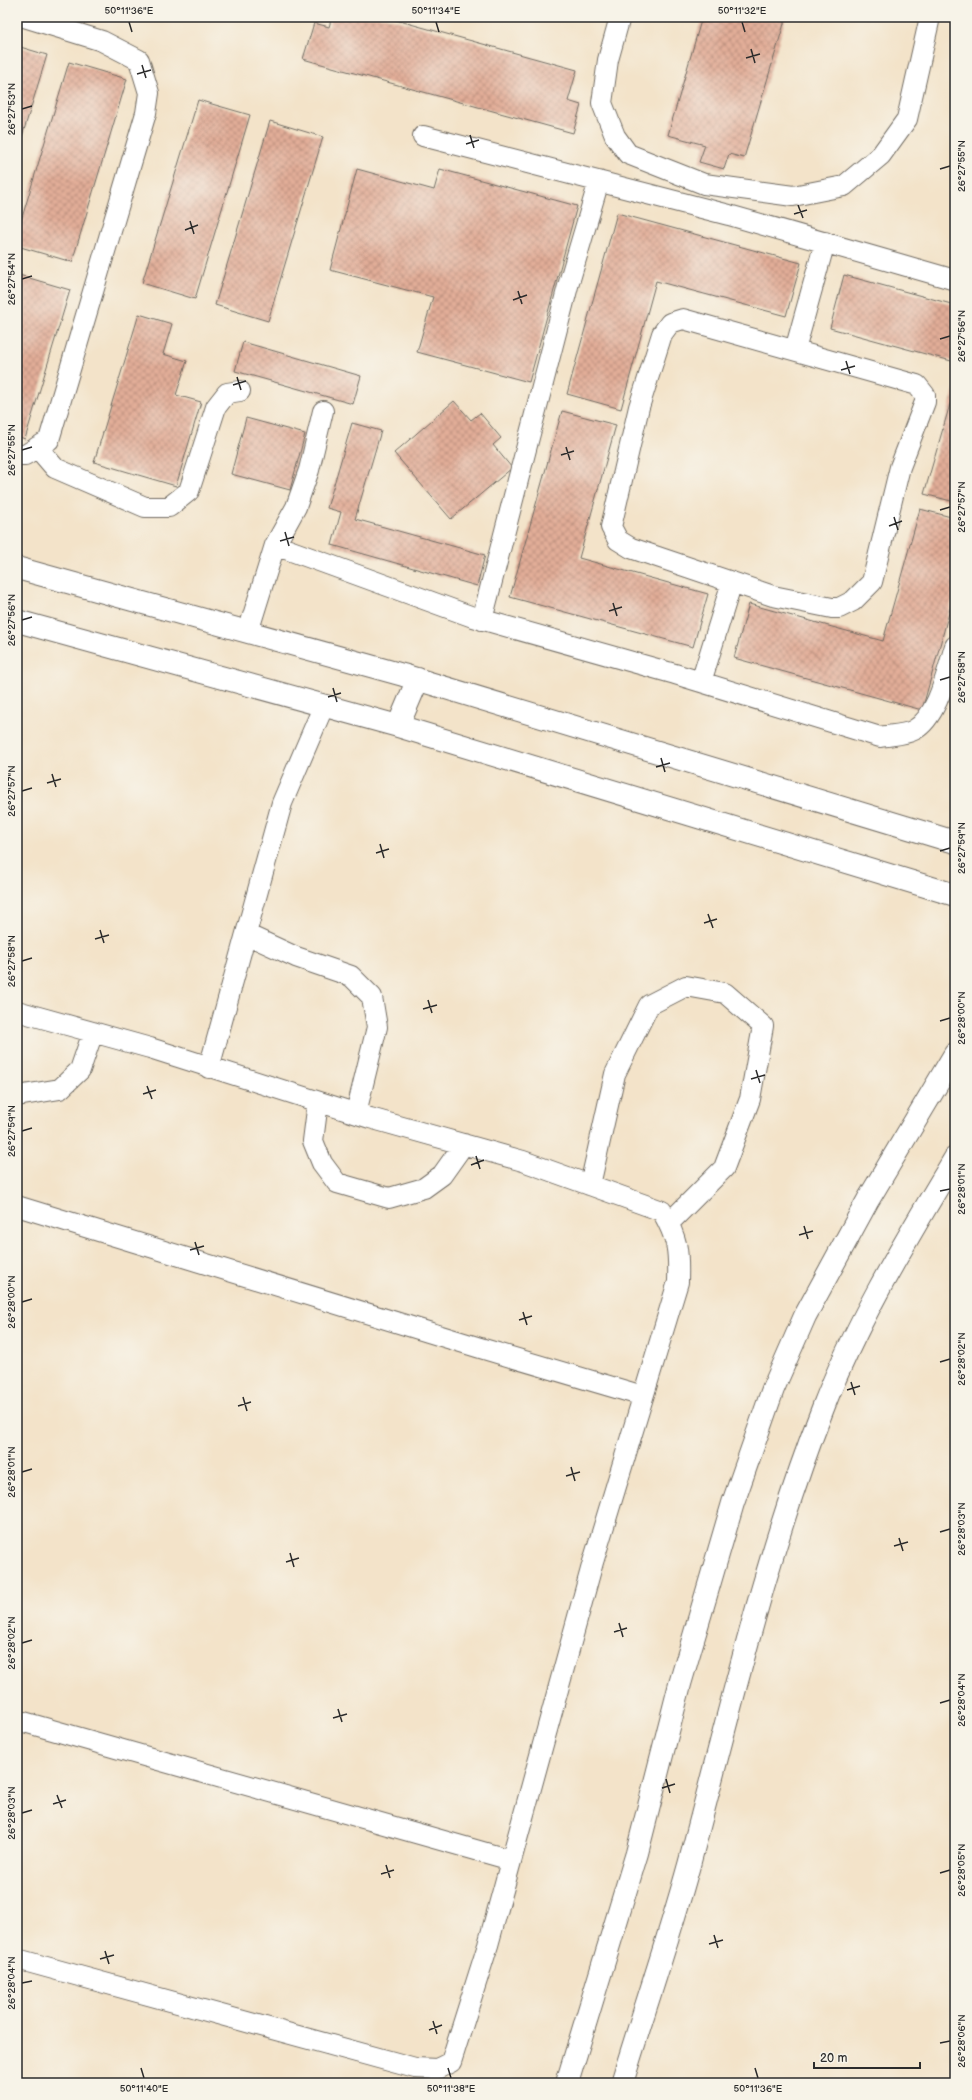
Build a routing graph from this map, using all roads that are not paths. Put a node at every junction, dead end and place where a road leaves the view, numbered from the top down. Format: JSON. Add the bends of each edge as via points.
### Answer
{"nodes":[{"id":1,"x":24,"y":17,"type":"edge"},
{"id":2,"x":620,"y":17,"type":"edge"},
{"id":3,"x":930,"y":17,"type":"edge"},
{"id":4,"x":423,"y":136,"type":"dead end"},
{"id":5,"x":599,"y":181,"type":"junction"},
{"id":6,"x":825,"y":242,"type":"junction"},
{"id":7,"x":955,"y":280,"type":"edge"},
{"id":8,"x":795,"y":350,"type":"junction"},
{"id":9,"x":240,"y":391,"type":"dead end"},
{"id":10,"x":322,"y":411,"type":"dead end"},
{"id":11,"x":37,"y":447,"type":"junction"},
{"id":12,"x":17,"y":455,"type":"edge"},
{"id":13,"x":275,"y":545,"type":"junction"},
{"id":14,"x":17,"y":568,"type":"edge"},
{"id":15,"x":732,"y":582,"type":"junction"},
{"id":16,"x":482,"y":620,"type":"junction"},
{"id":17,"x":17,"y":621,"type":"edge"},
{"id":18,"x":248,"y":632,"type":"junction"},
{"id":19,"x":955,"y":646,"type":"edge"},
{"id":20,"x":418,"y":679,"type":"junction"},
{"id":21,"x":701,"y":682,"type":"junction"},
{"id":22,"x":324,"y":705,"type":"junction"},
{"id":23,"x":398,"y":726,"type":"junction"},
{"id":24,"x":955,"y":842,"type":"edge"},
{"id":25,"x":955,"y":895,"type":"edge"},
{"id":26,"x":246,"y":934,"type":"junction"},
{"id":27,"x":17,"y":1011,"type":"edge"},
{"id":28,"x":93,"y":1032,"type":"junction"},
{"id":29,"x":955,"y":1054,"type":"edge"},
{"id":30,"x":209,"y":1068,"type":"junction"},
{"id":31,"x":17,"y":1096,"type":"edge"},
{"id":32,"x":318,"y":1102,"type":"junction"},
{"id":33,"x":356,"y":1113,"type":"junction"},
{"id":34,"x":464,"y":1144,"type":"junction"},
{"id":35,"x":955,"y":1158,"type":"edge"},
{"id":36,"x":590,"y":1185,"type":"junction"},
{"id":37,"x":17,"y":1206,"type":"edge"},
{"id":38,"x":669,"y":1223,"type":"junction"},
{"id":39,"x":643,"y":1396,"type":"junction"},
{"id":40,"x":17,"y":1720,"type":"edge"},
{"id":41,"x":511,"y":1860,"type":"junction"},
{"id":42,"x":17,"y":1959,"type":"edge"},
{"id":43,"x":567,"y":2083,"type":"edge"},
{"id":44,"x":622,"y":2083,"type":"edge"}],
"edges":[{"from":1,"to":11,"type":"lane","via":[[102,41],[139,60],[149,93],[146,113],[52,432],[49,440]]},
{"from":2,"to":3,"type":"lane","via":[[608,60],[602,103],[615,136],[628,154],[704,184],[793,196],[844,186],[881,155],[907,118]]},
{"from":4,"to":5,"type":"lane"},
{"from":5,"to":6,"type":"lane"},
{"from":5,"to":16,"type":"lane","via":[[568,286]]},
{"from":6,"to":7,"type":"lane"},
{"from":6,"to":8,"type":"lane"},
{"from":8,"to":15,"type":"lane","via":[[683,320],[670,323],[662,334],[640,407],[611,527],[618,540],[631,548]]},
{"from":8,"to":15,"type":"lane","via":[[918,385],[925,395],[925,402],[900,467],[872,582],[853,601],[839,608],[832,608],[774,596]]},
{"from":9,"to":11,"type":"lane","via":[[227,393],[216,407],[189,491],[169,507],[145,507],[55,468]]},
{"from":10,"to":13,"type":"lane","via":[[309,470],[296,507]]},
{"from":11,"to":12,"type":"lane","via":[[25,454]]},
{"from":13,"to":16,"type":"lane"},
{"from":13,"to":18,"type":"lane"},
{"from":14,"to":18,"type":"street"},
{"from":15,"to":21,"type":"lane"},
{"from":16,"to":21,"type":"lane"},
{"from":17,"to":22,"type":"street"},
{"from":18,"to":20,"type":"street"},
{"from":19,"to":21,"type":"lane","via":[[939,695],[929,716],[913,731],[880,736]]},
{"from":20,"to":23,"type":"street"},
{"from":20,"to":24,"type":"street"},
{"from":22,"to":23,"type":"street"},
{"from":22,"to":26,"type":"lane","via":[[282,803]]},
{"from":23,"to":25,"type":"street"},
{"from":26,"to":30,"type":"lane"},
{"from":26,"to":33,"type":"lane","via":[[296,957],[351,976],[372,997],[377,1027]]},
{"from":27,"to":28,"type":"lane"},
{"from":28,"to":30,"type":"lane"},
{"from":28,"to":31,"type":"lane","via":[[80,1070],[60,1089]]},
{"from":29,"to":43,"type":"street","via":[[868,1200],[805,1316],[773,1389],[732,1503],[680,1684],[637,1853]]},
{"from":30,"to":32,"type":"lane"},
{"from":32,"to":33,"type":"lane"},
{"from":32,"to":34,"type":"lane","via":[[313,1141],[322,1163],[336,1182],[389,1198],[424,1188],[442,1175]]},
{"from":33,"to":34,"type":"lane"},
{"from":34,"to":36,"type":"lane","via":[[523,1161]]},
{"from":35,"to":44,"type":"street","via":[[852,1339],[823,1408],[783,1519],[731,1697],[688,1867]]},
{"from":36,"to":38,"type":"lane","via":[[662,1211]]},
{"from":36,"to":38,"type":"lane","via":[[615,1074],[649,1005],[686,986],[725,993],[763,1026],[750,1099],[724,1168]]},
{"from":37,"to":39,"type":"lane"},
{"from":38,"to":39,"type":"lane","via":[[675,1235],[679,1256],[678,1282]]},
{"from":39,"to":41,"type":"lane","via":[[593,1562]]},
{"from":40,"to":41,"type":"lane"},
{"from":41,"to":42,"type":"lane","via":[[488,1945],[451,2062],[437,2069],[415,2068]]}]}
